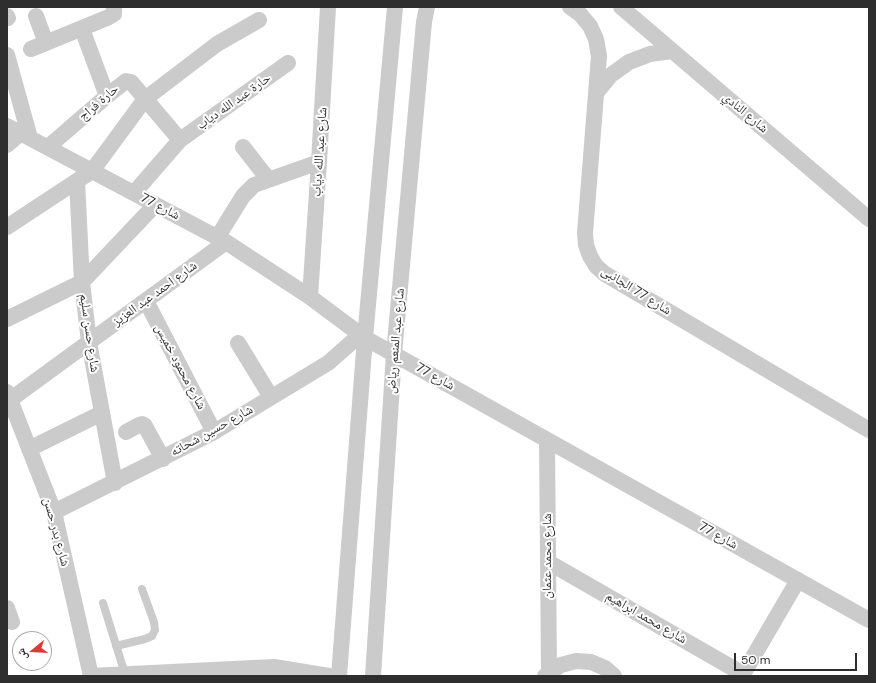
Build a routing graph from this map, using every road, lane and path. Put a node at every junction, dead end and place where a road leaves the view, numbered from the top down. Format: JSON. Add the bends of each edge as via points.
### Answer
{"nodes":[{"id":1,"x":114,"y":7,"type":"edge"},
{"id":2,"x":328,"y":7,"type":"edge"},
{"id":3,"x":395,"y":7,"type":"edge"},
{"id":4,"x":427,"y":7,"type":"edge"},
{"id":5,"x":570,"y":7,"type":"edge"},
{"id":6,"x":621,"y":7,"type":"edge"},
{"id":7,"x":36,"y":16,"type":"dead end"},
{"id":8,"x":259,"y":20,"type":"dead end"},
{"id":9,"x":82,"y":29,"type":"junction"},
{"id":10,"x":46,"y":43,"type":"junction"},
{"id":11,"x":31,"y":49,"type":"dead end"},
{"id":12,"x":672,"y":51,"type":"junction"},
{"id":13,"x":7,"y":55,"type":"edge"},
{"id":14,"x":288,"y":63,"type":"dead end"},
{"id":15,"x":597,"y":92,"type":"junction"},
{"id":16,"x":107,"y":96,"type":"junction"},
{"id":17,"x":145,"y":99,"type":"junction"},
{"id":18,"x":7,"y":126,"type":"edge"},
{"id":19,"x":26,"y":135,"type":"junction"},
{"id":20,"x":180,"y":140,"type":"junction"},
{"id":21,"x":7,"y":145,"type":"edge"},
{"id":22,"x":48,"y":147,"type":"junction"},
{"id":23,"x":243,"y":147,"type":"dead end"},
{"id":24,"x":319,"y":162,"type":"junction"},
{"id":25,"x":92,"y":171,"type":"junction"},
{"id":26,"x":268,"y":179,"type":"junction"},
{"id":27,"x":77,"y":181,"type":"junction"},
{"id":28,"x":134,"y":193,"type":"junction"},
{"id":29,"x":155,"y":204,"type":"junction"},
{"id":30,"x":869,"y":219,"type":"edge"},
{"id":31,"x":7,"y":227,"type":"edge"},
{"id":32,"x":222,"y":240,"type":"junction"},
{"id":33,"x":82,"y":282,"type":"junction"},
{"id":34,"x":310,"y":297,"type":"junction"},
{"id":35,"x":146,"y":301,"type":"junction"},
{"id":36,"x":7,"y":319,"type":"edge"},
{"id":37,"x":362,"y":337,"type":"junction"},
{"id":38,"x":89,"y":342,"type":"junction"},
{"id":39,"x":238,"y":343,"type":"dead end"},
{"id":40,"x":394,"y":354,"type":"junction"},
{"id":41,"x":271,"y":397,"type":"junction"},
{"id":42,"x":8,"y":398,"type":"edge"},
{"id":43,"x":102,"y":413,"type":"junction"},
{"id":44,"x":869,"y":430,"type":"edge"},
{"id":45,"x":126,"y":432,"type":"dead end"},
{"id":46,"x":214,"y":432,"type":"junction"},
{"id":47,"x":547,"y":440,"type":"junction"},
{"id":48,"x":29,"y":450,"type":"junction"},
{"id":49,"x":162,"y":459,"type":"junction"},
{"id":50,"x":115,"y":483,"type":"junction"},
{"id":51,"x":54,"y":512,"type":"junction"},
{"id":52,"x":548,"y":562,"type":"junction"},
{"id":53,"x":798,"y":580,"type":"junction"},
{"id":54,"x":142,"y":589,"type":"dead end"},
{"id":55,"x":104,"y":603,"type":"dead end"},
{"id":56,"x":869,"y":620,"type":"edge"},
{"id":57,"x":116,"y":646,"type":"junction"},
{"id":58,"x":177,"y":674,"type":"edge"},
{"id":59,"x":547,"y":674,"type":"edge"},
{"id":60,"x":122,"y":675,"type":"edge"},
{"id":61,"x":743,"y":675,"type":"edge"},
{"id":62,"x":91,"y":676,"type":"edge"},
{"id":63,"x":329,"y":676,"type":"edge"},
{"id":64,"x":339,"y":676,"type":"edge"},
{"id":65,"x":372,"y":676,"type":"edge"},
{"id":66,"x":614,"y":676,"type":"edge"}],
"edges":[{"from":1,"to":9,"type":"street","via":[[114,14]]},
{"from":2,"to":24,"type":"street","name":"شارع عبد الله دياب"},
{"from":3,"to":37,"type":"street"},
{"from":4,"to":40,"type":"street","name":"شارع عبد المنعم رياض"},
{"from":5,"to":15,"type":"street","name":"شارع 77 الجانبى","via":[[585,20],[596,39],[599,56]]},
{"from":6,"to":12,"type":"street","name":"شارع النادي"},
{"from":7,"to":10,"type":"street"},
{"from":8,"to":17,"type":"street","via":[[217,44]]},
{"from":9,"to":10,"type":"street"},
{"from":9,"to":16,"type":"street"},
{"from":10,"to":11,"type":"street"},
{"from":12,"to":15,"type":"street","via":[[650,54],[629,62],[611,75]]},
{"from":12,"to":30,"type":"street","name":"شارع النادي"},
{"from":13,"to":19,"type":"street"},
{"from":14,"to":20,"type":"street","name":"حارة عبد الله دياب"},
{"from":15,"to":44,"type":"street","name":"شارع 77 الجانبى","via":[[585,233],[586,245],[596,266],[605,274]]},
{"from":16,"to":17,"type":"street","name":"حارة فراج","via":[[126,81],[131,82]]},
{"from":16,"to":22,"type":"street","name":"حارة فراج"},
{"from":17,"to":20,"type":"street","name":"حارة فراج"},
{"from":17,"to":25,"type":"street"},
{"from":18,"to":19,"type":"street","name":"شارع 77"},
{"from":19,"to":21,"type":"street"},
{"from":19,"to":22,"type":"street","name":"شارع 77"},
{"from":20,"to":28,"type":"street","name":"حارة عبد الله دياب"},
{"from":22,"to":25,"type":"street","name":"شارع 77"},
{"from":23,"to":26,"type":"street"},
{"from":24,"to":26,"type":"street"},
{"from":24,"to":34,"type":"street","name":"شارع عبد الله دياب"},
{"from":25,"to":27,"type":"street"},
{"from":25,"to":28,"type":"street","name":"شارع 77"},
{"from":26,"to":32,"type":"street","via":[[254,185],[243,196]]},
{"from":27,"to":31,"type":"street"},
{"from":27,"to":33,"type":"street","name":"شارع حسن سليم"},
{"from":28,"to":29,"type":"street","name":"شارع 77"},
{"from":29,"to":32,"type":"street","name":"شارع 77"},
{"from":29,"to":33,"type":"street"},
{"from":32,"to":34,"type":"street","name":"شارع 77"},
{"from":32,"to":35,"type":"street","name":"شارع احمد عبد العزيز"},
{"from":33,"to":36,"type":"street"},
{"from":33,"to":38,"type":"street","name":"شارع حسن سليم"},
{"from":34,"to":37,"type":"street","name":"شارع 77"},
{"from":35,"to":38,"type":"street","name":"شارع احمد عبد العزيز"},
{"from":35,"to":46,"type":"street","name":"شارع محمود خميس"},
{"from":37,"to":40,"type":"street","name":"شارع 77"},
{"from":37,"to":41,"type":"street","name":"شارع حسين شحاته","via":[[328,363]]},
{"from":37,"to":64,"type":"street"},
{"from":38,"to":42,"type":"street","name":"شارع احمد عبد العزيز"},
{"from":38,"to":43,"type":"street","name":"شارع حسن سليم"},
{"from":39,"to":41,"type":"street"},
{"from":40,"to":47,"type":"street","name":"شارع 77"},
{"from":40,"to":65,"type":"street","name":"شارع عبد المنعم رياض"},
{"from":41,"to":46,"type":"street","name":"شارع حسين شحاته"},
{"from":42,"to":48,"type":"street","name":"شارع بدر حسن"},
{"from":43,"to":48,"type":"street"},
{"from":43,"to":50,"type":"street","name":"شارع حسن سليم"},
{"from":45,"to":49,"type":"street","via":[[142,424],[145,426]]},
{"from":46,"to":49,"type":"street","name":"شارع حسين شحاته"},
{"from":47,"to":52,"type":"street","name":"شارع محمد عثمان"},
{"from":47,"to":53,"type":"street","name":"شارع 77"},
{"from":48,"to":51,"type":"street","name":"شارع بدر حسن"},
{"from":49,"to":50,"type":"street","name":"شارع حسين شحاته"},
{"from":50,"to":51,"type":"street","name":"شارع حسين شحاته"},
{"from":51,"to":62,"type":"street","name":"شارع بدر حسن"},
{"from":52,"to":59,"type":"street","name":"شارع محمد عثمان"},
{"from":52,"to":61,"type":"street","name":"شارع محمد ابراهيم"},
{"from":53,"to":56,"type":"street","name":"شارع 77"},
{"from":53,"to":61,"type":"street"},
{"from":54,"to":57,"type":"lane","via":[[155,630],[152,636],[145,639]]},
{"from":55,"to":57,"type":"lane"},
{"from":57,"to":60,"type":"lane"},
{"from":58,"to":60,"type":"street"},
{"from":58,"to":63,"type":"street","via":[[274,667]]},
{"from":59,"to":66,"type":"street","via":[[561,665],[576,661],[591,662],[605,668]]},
{"from":60,"to":62,"type":"street"}]}
